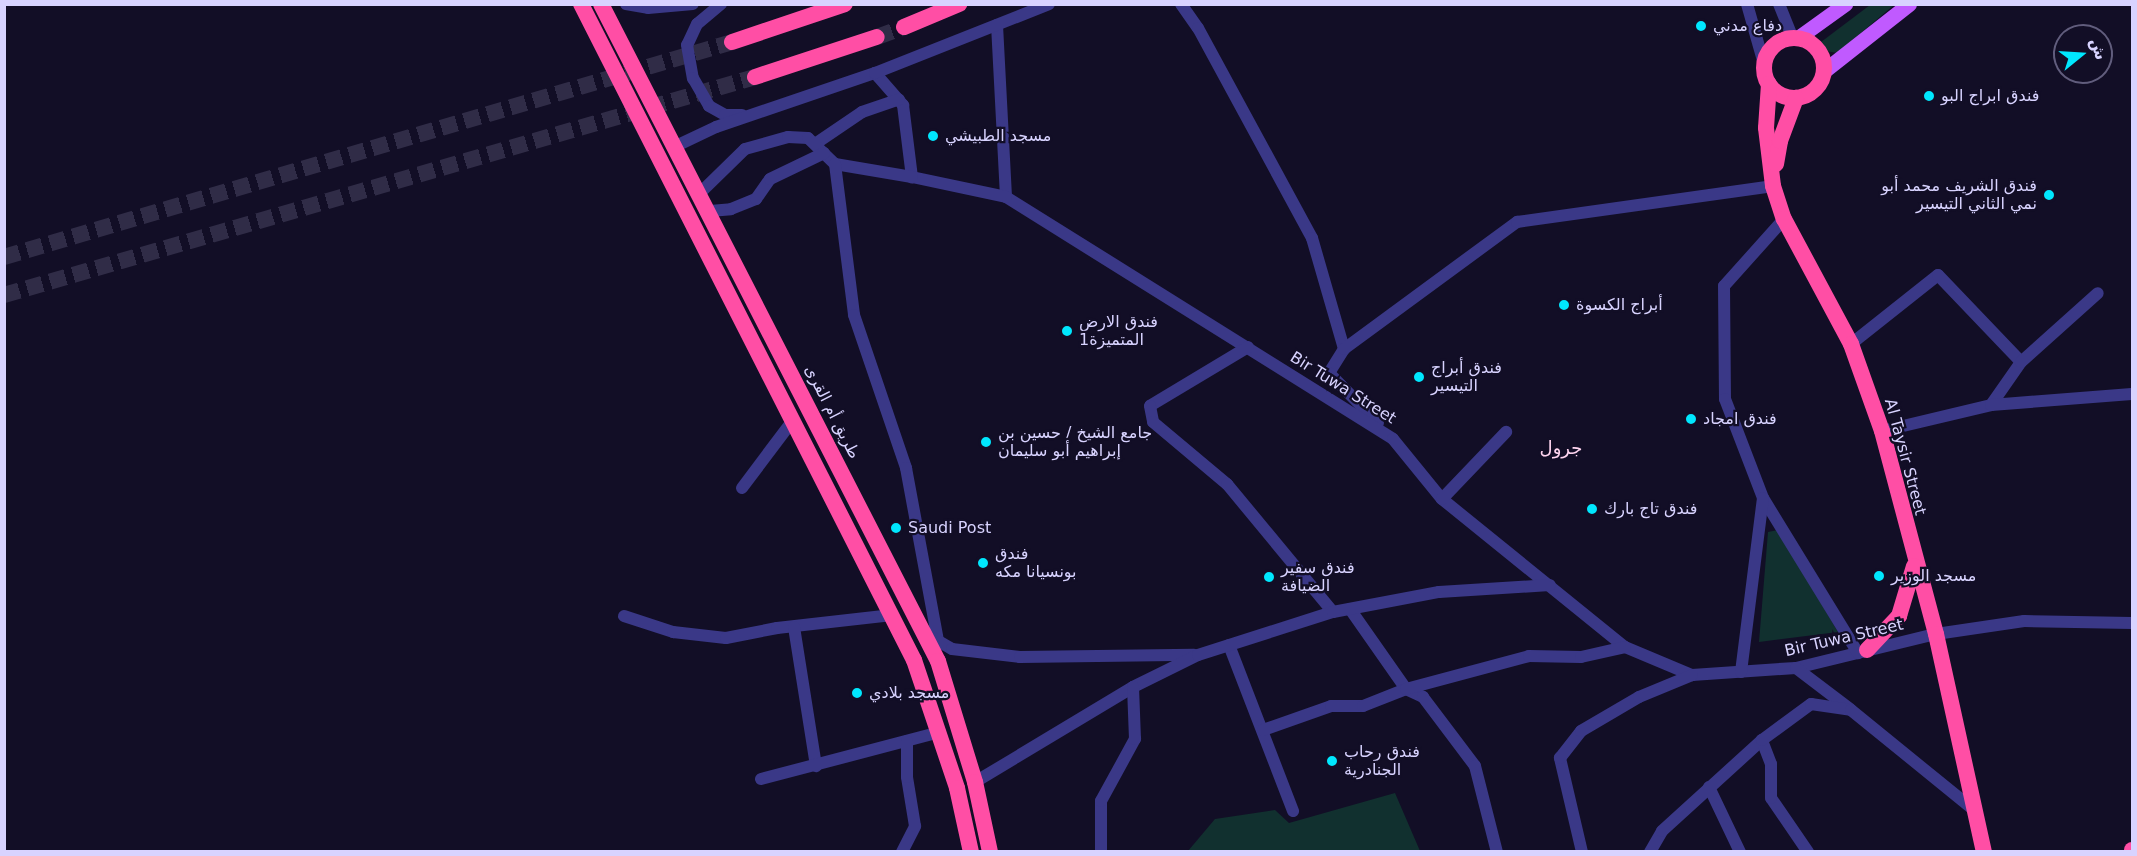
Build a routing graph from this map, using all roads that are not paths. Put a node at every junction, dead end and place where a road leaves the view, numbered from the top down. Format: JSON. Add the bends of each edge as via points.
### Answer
{"nodes":[{"id":1,"x":581,"y":4,"type":"edge"},
{"id":2,"x":601,"y":4,"type":"edge"},
{"id":3,"x":626,"y":4,"type":"edge"},
{"id":4,"x":693,"y":4,"type":"edge"},
{"id":5,"x":721,"y":4,"type":"edge"},
{"id":6,"x":845,"y":4,"type":"edge"},
{"id":7,"x":958,"y":4,"type":"edge"},
{"id":8,"x":1049,"y":4,"type":"edge"},
{"id":9,"x":1181,"y":4,"type":"edge"},
{"id":10,"x":1196,"y":4,"type":"edge"},
{"id":11,"x":1747,"y":4,"type":"edge"},
{"id":12,"x":1779,"y":4,"type":"edge"},
{"id":13,"x":1845,"y":4,"type":"edge"},
{"id":14,"x":1909,"y":4,"type":"edge"},
{"id":15,"x":997,"y":26,"type":"junction"},
{"id":16,"x":904,"y":27,"type":"tunnel mouth"},
{"id":17,"x":1198,"y":28,"type":"junction"},
{"id":18,"x":877,"y":36,"type":"tunnel mouth"},
{"id":19,"x":1796,"y":37,"type":"junction"},
{"id":20,"x":732,"y":42,"type":"tunnel mouth"},
{"id":21,"x":1764,"y":64,"type":"junction"},
{"id":22,"x":1825,"y":70,"type":"junction"},
{"id":23,"x":875,"y":73,"type":"junction"},
{"id":24,"x":755,"y":77,"type":"tunnel mouth"},
{"id":25,"x":1768,"y":84,"type":"junction"},
{"id":26,"x":1796,"y":98,"type":"junction"},
{"id":27,"x":899,"y":99,"type":"junction"},
{"id":28,"x":755,"y":114,"type":"junction"},
{"id":29,"x":815,"y":144,"type":"junction"},
{"id":30,"x":676,"y":147,"type":"junction"},
{"id":31,"x":824,"y":153,"type":"junction"},
{"id":32,"x":836,"y":164,"type":"junction"},
{"id":33,"x":912,"y":177,"type":"junction"},
{"id":34,"x":1773,"y":186,"type":"junction"},
{"id":35,"x":700,"y":193,"type":"junction"},
{"id":36,"x":1006,"y":197,"type":"junction"},
{"id":37,"x":710,"y":211,"type":"junction"},
{"id":38,"x":1784,"y":219,"type":"junction"},
{"id":39,"x":2098,"y":293,"type":"dead end"},
{"id":40,"x":1851,"y":344,"type":"junction"},
{"id":41,"x":1248,"y":347,"type":"junction"},
{"id":42,"x":1344,"y":349,"type":"junction"},
{"id":43,"x":2021,"y":362,"type":"junction"},
{"id":44,"x":2133,"y":394,"type":"edge"},
{"id":45,"x":1991,"y":405,"type":"junction"},
{"id":46,"x":793,"y":420,"type":"junction"},
{"id":47,"x":1882,"y":431,"type":"junction"},
{"id":48,"x":1506,"y":432,"type":"dead end"},
{"id":49,"x":1393,"y":439,"type":"junction"},
{"id":50,"x":742,"y":488,"type":"dead end"},
{"id":51,"x":1763,"y":498,"type":"junction"},
{"id":52,"x":1442,"y":499,"type":"junction"},
{"id":53,"x":1914,"y":566,"type":"junction"},
{"id":54,"x":1550,"y":585,"type":"junction"},
{"id":55,"x":1350,"y":609,"type":"junction"},
{"id":56,"x":1334,"y":612,"type":"junction"},
{"id":57,"x":892,"y":615,"type":"junction"},
{"id":58,"x":624,"y":616,"type":"dead end"},
{"id":59,"x":2133,"y":623,"type":"edge"},
{"id":60,"x":794,"y":627,"type":"junction"},
{"id":61,"x":1936,"y":634,"type":"junction"},
{"id":62,"x":931,"y":637,"type":"junction"},
{"id":63,"x":1229,"y":645,"type":"junction"},
{"id":64,"x":1625,"y":647,"type":"junction"},
{"id":65,"x":1862,"y":651,"type":"junction"},
{"id":66,"x":1198,"y":655,"type":"junction"},
{"id":67,"x":1796,"y":668,"type":"junction"},
{"id":68,"x":1741,"y":672,"type":"junction"},
{"id":69,"x":1692,"y":675,"type":"junction"},
{"id":70,"x":1133,"y":687,"type":"junction"},
{"id":71,"x":1406,"y":689,"type":"junction"},
{"id":72,"x":1851,"y":710,"type":"junction"},
{"id":73,"x":1263,"y":730,"type":"junction"},
{"id":74,"x":940,"y":732,"type":"junction"},
{"id":75,"x":1762,"y":740,"type":"junction"},
{"id":76,"x":907,"y":741,"type":"junction"},
{"id":77,"x":816,"y":766,"type":"junction"},
{"id":78,"x":761,"y":779,"type":"dead end"},
{"id":79,"x":975,"y":782,"type":"junction"},
{"id":80,"x":1709,"y":788,"type":"junction"},
{"id":81,"x":1973,"y":809,"type":"junction"},
{"id":82,"x":1293,"y":811,"type":"dead end"},
{"id":83,"x":902,"y":852,"type":"edge"},
{"id":84,"x":971,"y":852,"type":"edge"},
{"id":85,"x":990,"y":852,"type":"edge"},
{"id":86,"x":1101,"y":852,"type":"edge"},
{"id":87,"x":1497,"y":852,"type":"edge"},
{"id":88,"x":1582,"y":852,"type":"edge"},
{"id":89,"x":1650,"y":852,"type":"edge"},
{"id":90,"x":1740,"y":852,"type":"edge"},
{"id":91,"x":1808,"y":852,"type":"edge"},
{"id":92,"x":1984,"y":852,"type":"edge"}],
"edges":[{"from":1,"to":46,"type":"highway"},
{"from":2,"to":30,"type":"highway","name":"طريق أم القرى"},
{"from":3,"to":4,"type":"street","via":[[648,8]]},
{"from":5,"to":28,"type":"street","via":[[697,24],[687,45],[693,78],[709,106],[725,115]]},
{"from":6,"to":20,"type":"highway"},
{"from":7,"to":16,"type":"highway"},
{"from":8,"to":15,"type":"street"},
{"from":9,"to":17,"type":"street"},
{"from":10,"to":17,"type":"street"},
{"from":11,"to":21,"type":"street"},
{"from":12,"to":19,"type":"street"},
{"from":13,"to":19,"type":"main road"},
{"from":14,"to":22,"type":"main road"},
{"from":15,"to":23,"type":"street"},
{"from":15,"to":36,"type":"street"},
{"from":17,"to":42,"type":"street","via":[[1312,238]]},
{"from":18,"to":24,"type":"highway"},
{"from":19,"to":21,"type":"highway","via":[[1773,45]]},
{"from":19,"to":22,"type":"highway","via":[[1815,45]]},
{"from":21,"to":25,"type":"highway"},
{"from":22,"to":26,"type":"highway","via":[[1819,86]]},
{"from":23,"to":27,"type":"street"},
{"from":23,"to":28,"type":"street"},
{"from":25,"to":26,"type":"highway","via":[[1780,95]]},
{"from":25,"to":34,"type":"highway","name":"Al Taysir Street","via":[[1766,128]]},
{"from":26,"to":34,"type":"highway","via":[[1780,141]]},
{"from":27,"to":29,"type":"street","via":[[862,112]]},
{"from":27,"to":33,"type":"street"},
{"from":28,"to":30,"type":"street"},
{"from":29,"to":31,"type":"street"},
{"from":29,"to":35,"type":"street","via":[[808,138],[788,137],[745,149]]},
{"from":30,"to":35,"type":"highway","name":"طريق أم القرى"},
{"from":31,"to":32,"type":"street"},
{"from":31,"to":37,"type":"street","via":[[770,179],[756,199],[731,209]]},
{"from":32,"to":33,"type":"street","name":"Bir Tuwa Street"},
{"from":32,"to":62,"type":"street","via":[[854,315],[906,468]]},
{"from":33,"to":36,"type":"street","name":"Bir Tuwa Street"},
{"from":34,"to":38,"type":"highway","name":"Al Taysir Street"},
{"from":34,"to":42,"type":"street","via":[[1517,222]]},
{"from":35,"to":37,"type":"highway","name":"طريق أم القرى"},
{"from":36,"to":41,"type":"street","name":"Bir Tuwa Street"},
{"from":37,"to":62,"type":"highway","name":"طريق أم القرى"},
{"from":38,"to":40,"type":"highway","name":"Al Taysir Street"},
{"from":38,"to":51,"type":"street","via":[[1724,286],[1725,399]]},
{"from":39,"to":43,"type":"street"},
{"from":40,"to":43,"type":"street","via":[[1938,275]]},
{"from":40,"to":47,"type":"highway","name":"Al Taysir Street"},
{"from":41,"to":49,"type":"street","name":"Bir Tuwa Street"},
{"from":41,"to":56,"type":"street","via":[[1150,406],[1153,422],[1227,484]]},
{"from":42,"to":49,"type":"street","via":[[1329,373]]},
{"from":43,"to":45,"type":"street"},
{"from":44,"to":45,"type":"street"},
{"from":45,"to":47,"type":"street"},
{"from":46,"to":50,"type":"street"},
{"from":46,"to":57,"type":"highway"},
{"from":47,"to":53,"type":"highway","name":"Al Taysir Street"},
{"from":48,"to":52,"type":"street"},
{"from":49,"to":52,"type":"street","name":"Bir Tuwa Street"},
{"from":51,"to":65,"type":"street"},
{"from":51,"to":68,"type":"street"},
{"from":52,"to":54,"type":"street","name":"Bir Tuwa Street"},
{"from":53,"to":61,"type":"highway","name":"Al Taysir Street"},
{"from":53,"to":65,"type":"highway","via":[[1899,616]]},
{"from":54,"to":55,"type":"street","via":[[1438,592]]},
{"from":54,"to":64,"type":"street","name":"Bir Tuwa Street"},
{"from":55,"to":56,"type":"street"},
{"from":55,"to":71,"type":"street"},
{"from":56,"to":63,"type":"street"},
{"from":57,"to":60,"type":"street"},
{"from":57,"to":62,"type":"highway"},
{"from":57,"to":74,"type":"highway","via":[[914,660]]},
{"from":58,"to":60,"type":"street","via":[[673,632],[726,638]]},
{"from":59,"to":61,"type":"street","name":"Bir Tuwa Street","via":[[2024,621]]},
{"from":60,"to":77,"type":"street"},
{"from":61,"to":65,"type":"street","name":"Bir Tuwa Street"},
{"from":61,"to":81,"type":"highway","name":"Al Taysir Street"},
{"from":62,"to":66,"type":"street","via":[[952,649],[1020,657]]},
{"from":62,"to":79,"type":"highway","name":"طريق أم القرى"},
{"from":63,"to":66,"type":"street"},
{"from":63,"to":73,"type":"street"},
{"from":64,"to":69,"type":"street","name":"Bir Tuwa Street"},
{"from":64,"to":71,"type":"street","via":[[1581,657],[1529,656]]},
{"from":65,"to":67,"type":"street","name":"Bir Tuwa Street"},
{"from":66,"to":70,"type":"street"},
{"from":67,"to":68,"type":"street","name":"Bir Tuwa Street"},
{"from":67,"to":72,"type":"street"},
{"from":68,"to":69,"type":"street","name":"Bir Tuwa Street"},
{"from":69,"to":88,"type":"street","via":[[1639,697],[1581,731],[1560,758]]},
{"from":70,"to":79,"type":"street"},
{"from":70,"to":86,"type":"street","via":[[1135,739],[1101,801]]},
{"from":71,"to":73,"type":"street","via":[[1363,706],[1331,706]]},
{"from":71,"to":87,"type":"street","via":[[1423,697],[1475,766]]},
{"from":72,"to":75,"type":"street","via":[[1811,704]]},
{"from":72,"to":81,"type":"street"},
{"from":73,"to":82,"type":"street"},
{"from":74,"to":76,"type":"street"},
{"from":74,"to":84,"type":"highway"},
{"from":75,"to":80,"type":"street"},
{"from":75,"to":91,"type":"street","via":[[1771,764],[1771,798]]},
{"from":76,"to":77,"type":"street"},
{"from":76,"to":83,"type":"street","via":[[907,777],[915,826]]},
{"from":77,"to":78,"type":"street"},
{"from":79,"to":85,"type":"highway","name":"طريق أم القرى"},
{"from":80,"to":89,"type":"street","via":[[1662,831]]},
{"from":80,"to":90,"type":"street"},
{"from":81,"to":92,"type":"highway","name":"Al Taysir Street"}]}
